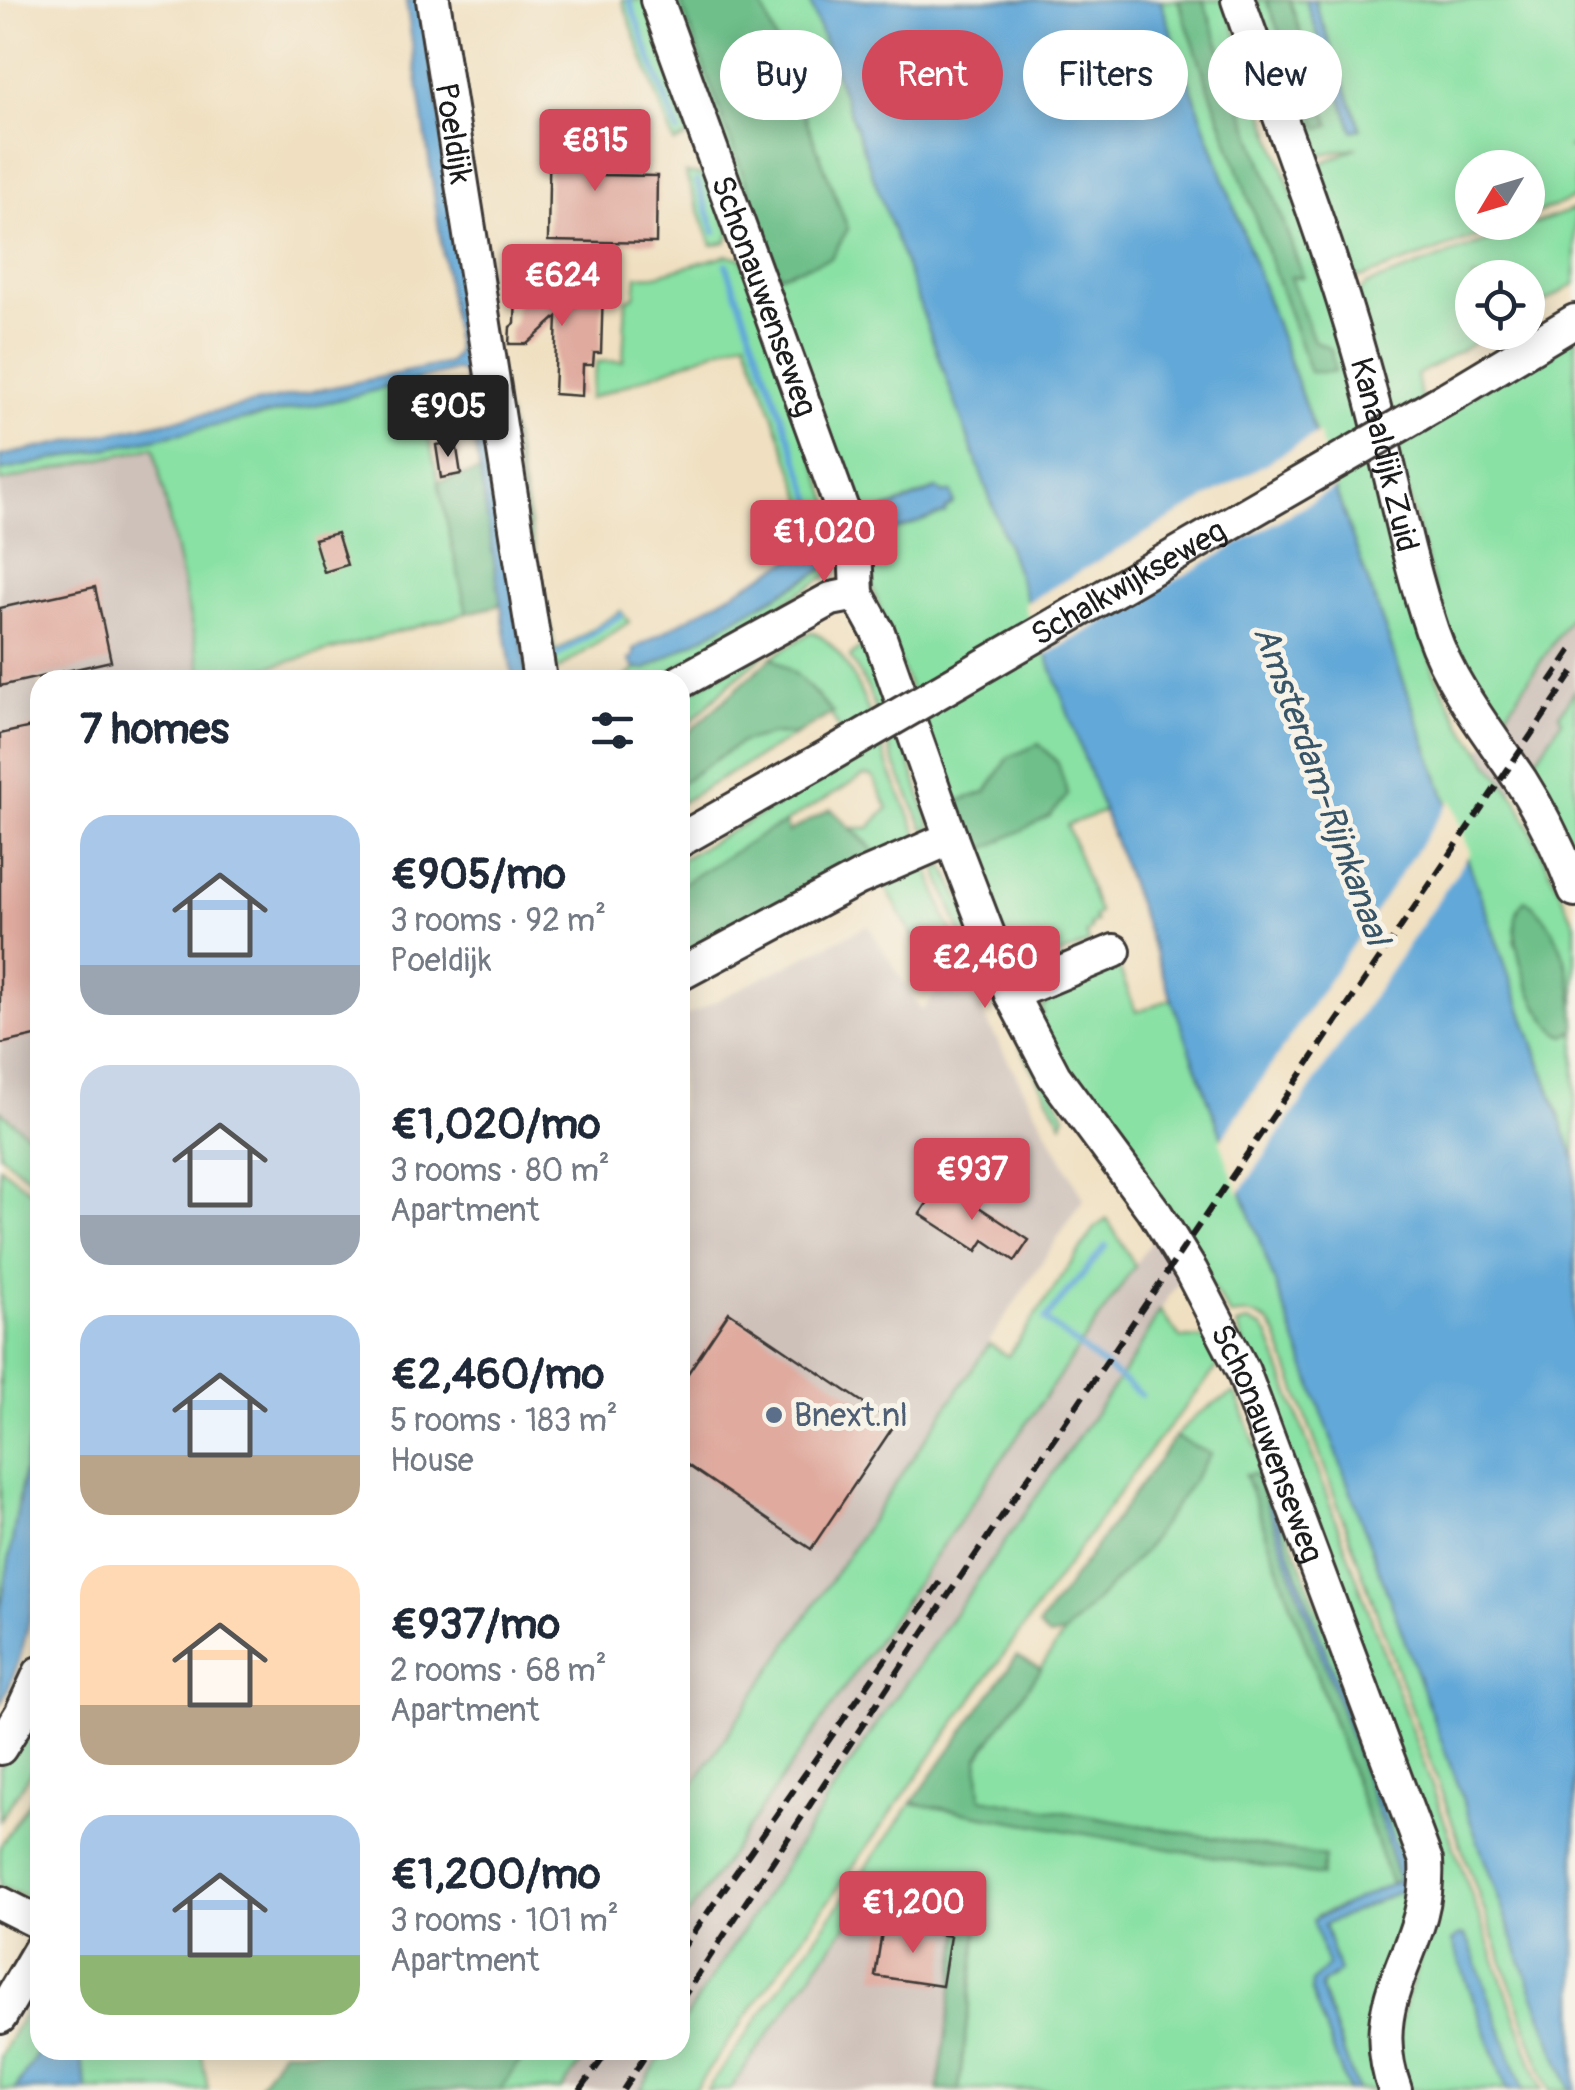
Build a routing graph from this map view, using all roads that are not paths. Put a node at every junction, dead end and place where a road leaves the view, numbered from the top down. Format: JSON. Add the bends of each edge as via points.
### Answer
{"nodes":[{"id":1,"x":434,"y":0,"type":"edge"},
{"id":2,"x":657,"y":0,"type":"edge"},
{"id":3,"x":1238,"y":0,"type":"edge"},
{"id":4,"x":1575,"y":321,"type":"edge"},
{"id":5,"x":857,"y":594,"type":"junction"},
{"id":6,"x":538,"y":670,"type":"edge"},
{"id":7,"x":690,"y":676,"type":"edge"},
{"id":8,"x":690,"y":834,"type":"edge"},
{"id":9,"x":951,"y":838,"type":"junction"},
{"id":10,"x":1574,"y":885,"type":"edge"},
{"id":11,"x":1114,"y":952,"type":"dead end"},
{"id":12,"x":690,"y":969,"type":"edge"},
{"id":13,"x":1012,"y":994,"type":"junction"},
{"id":14,"x":30,"y":1695,"type":"edge"},
{"id":15,"x":0,"y":1748,"type":"edge"},
{"id":16,"x":0,"y":1903,"type":"edge"},
{"id":17,"x":30,"y":1918,"type":"edge"},
{"id":18,"x":30,"y":1965,"type":"edge"},
{"id":19,"x":0,"y":2017,"type":"edge"},
{"id":20,"x":1396,"y":2090,"type":"edge"}],
"edges":[{"from":1,"to":6,"type":"street","name":"Poeldijk"},
{"from":2,"to":5,"type":"street","name":"Schonauwenseweg","via":[[855,544]]},
{"from":3,"to":10,"type":"street","name":"Kanaaldijk Zuid","via":[[1371,396],[1433,634]]},
{"from":4,"to":8,"type":"street","name":"Schalkwijkseweg","bridge":true},
{"from":5,"to":7,"type":"street","via":[[830,599]]},
{"from":5,"to":9,"type":"street","name":"Schonauwenseweg","via":[[878,632]]},
{"from":9,"to":12,"type":"street","via":[[858,878]]},
{"from":9,"to":13,"type":"street","name":"Schonauwenseweg"},
{"from":11,"to":13,"type":"street"},
{"from":13,"to":20,"type":"street","name":"Schonauwenseweg","via":[[1054,1076],[1156,1214],[1243,1370],[1426,1861],[1424,1908],[1385,2015],[1385,2052]]},
{"from":14,"to":15,"type":"street"},
{"from":16,"to":17,"type":"street"},
{"from":18,"to":19,"type":"street"}]}
